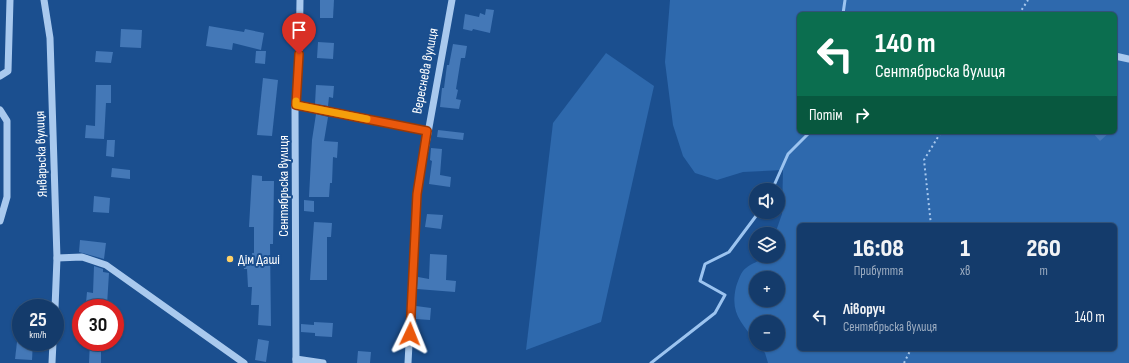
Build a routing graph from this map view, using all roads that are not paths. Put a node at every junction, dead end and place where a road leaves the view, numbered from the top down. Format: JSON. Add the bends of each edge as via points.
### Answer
{"nodes":[{"id":1,"x":10,"y":0,"type":"edge"},
{"id":2,"x":44,"y":0,"type":"edge"},
{"id":3,"x":300,"y":0,"type":"edge"},
{"id":4,"x":452,"y":0,"type":"edge"},
{"id":5,"x":1117,"y":56,"type":"edge"},
{"id":6,"x":1129,"y":59,"type":"edge"},
{"id":7,"x":0,"y":76,"type":"edge"},
{"id":8,"x":296,"y":105,"type":"junction"},
{"id":9,"x":0,"y":110,"type":"edge"},
{"id":10,"x":427,"y":131,"type":"junction"},
{"id":11,"x":0,"y":221,"type":"edge"},
{"id":12,"x":57,"y":258,"type":"junction"},
{"id":13,"x":55,"y":299,"type":"edge"},
{"id":14,"x":53,"y":351,"type":"edge"},
{"id":15,"x":296,"y":361,"type":"edge"},
{"id":16,"x":52,"y":363,"type":"edge"},
{"id":17,"x":244,"y":363,"type":"edge"},
{"id":18,"x":323,"y":363,"type":"edge"},
{"id":19,"x":408,"y":363,"type":"edge"}],
"edges":[{"from":1,"to":7,"type":"street","via":[[8,71]]},
{"from":2,"to":12,"type":"street","name":"Январьска вулиця","via":[[50,38]]},
{"from":3,"to":8,"type":"street","name":"Сентябрьска вулиця"},
{"from":4,"to":10,"type":"street","name":"Вереснева вулиця"},
{"from":5,"to":6,"type":"street"},
{"from":8,"to":10,"type":"street"},
{"from":8,"to":15,"type":"street","name":"Сентябрьска вулиця"},
{"from":9,"to":11,"type":"street","via":[[7,120],[7,197]]},
{"from":10,"to":19,"type":"street","name":"Вереснева вулиця","via":[[417,194]]},
{"from":12,"to":13,"type":"street","name":"Январьска вулиця"},
{"from":12,"to":17,"type":"street","via":[[82,257],[106,265]]},
{"from":14,"to":16,"type":"street"},
{"from":15,"to":18,"type":"street"}]}
